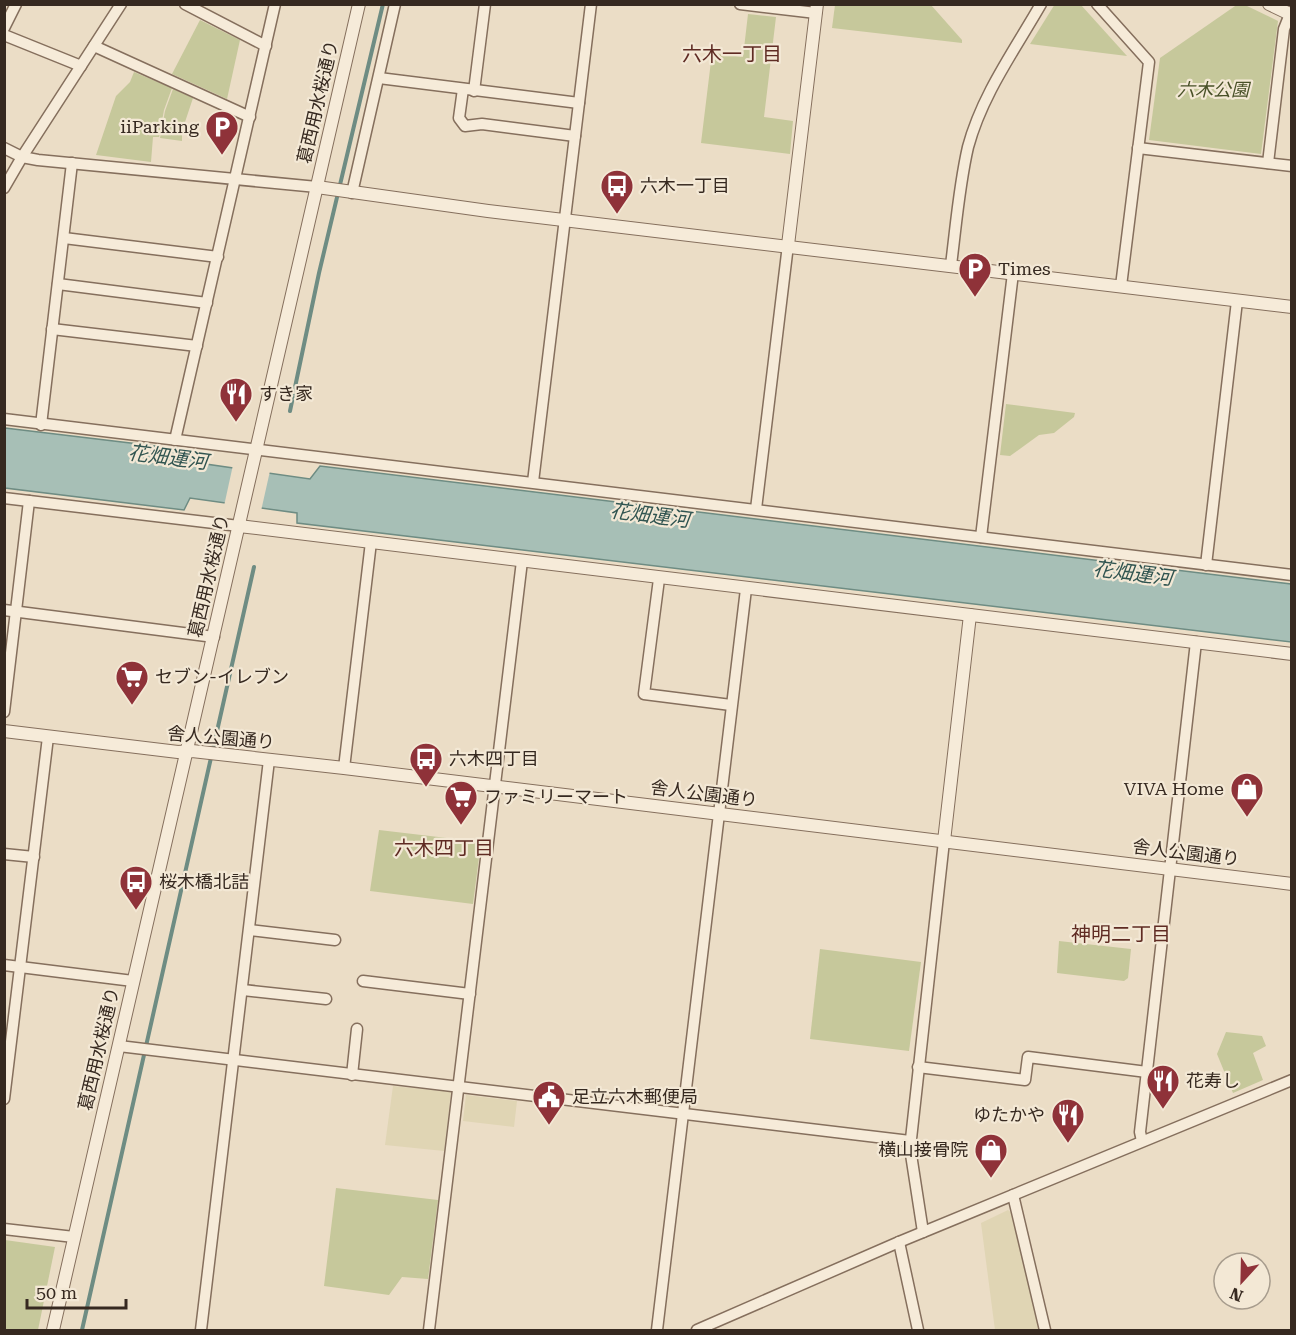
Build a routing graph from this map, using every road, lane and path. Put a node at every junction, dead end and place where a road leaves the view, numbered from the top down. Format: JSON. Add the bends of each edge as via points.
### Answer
{"nodes":[{"id":1,"x":16,"y":4,"type":"edge"},
{"id":2,"x":121,"y":4,"type":"edge"},
{"id":3,"x":185,"y":4,"type":"edge"},
{"id":4,"x":275,"y":4,"type":"edge"},
{"id":5,"x":359,"y":4,"type":"edge"},
{"id":6,"x":395,"y":4,"type":"edge"},
{"id":7,"x":485,"y":4,"type":"edge"},
{"id":8,"x":591,"y":4,"type":"edge"},
{"id":9,"x":740,"y":4,"type":"edge"},
{"id":10,"x":1041,"y":4,"type":"edge"},
{"id":11,"x":1097,"y":4,"type":"edge"},
{"id":12,"x":1269,"y":4,"type":"edge"},
{"id":13,"x":817,"y":9,"type":"edge"},
{"id":14,"x":1291,"y":15,"type":"edge"},
{"id":15,"x":4,"y":28,"type":"edge"},
{"id":16,"x":4,"y":35,"type":"edge"},
{"id":17,"x":94,"y":46,"type":"junction"},
{"id":18,"x":266,"y":46,"type":"junction"},
{"id":19,"x":81,"y":66,"type":"junction"},
{"id":20,"x":379,"y":78,"type":"junction"},
{"id":21,"x":463,"y":89,"type":"junction"},
{"id":22,"x":474,"y":91,"type":"junction"},
{"id":23,"x":579,"y":104,"type":"junction"},
{"id":24,"x":250,"y":117,"type":"junction"},
{"id":25,"x":575,"y":136,"type":"junction"},
{"id":26,"x":4,"y":148,"type":"edge"},
{"id":27,"x":1138,"y":148,"type":"junction"},
{"id":28,"x":22,"y":157,"type":"junction"},
{"id":29,"x":1268,"y":163,"type":"junction"},
{"id":30,"x":72,"y":164,"type":"junction"},
{"id":31,"x":1292,"y":166,"type":"edge"},
{"id":32,"x":235,"y":181,"type":"junction"},
{"id":33,"x":4,"y":188,"type":"edge"},
{"id":34,"x":317,"y":188,"type":"junction"},
{"id":35,"x":349,"y":193,"type":"junction"},
{"id":36,"x":566,"y":219,"type":"junction"},
{"id":37,"x":64,"y":238,"type":"junction"},
{"id":38,"x":788,"y":245,"type":"junction"},
{"id":39,"x":218,"y":257,"type":"junction"},
{"id":40,"x":951,"y":265,"type":"junction"},
{"id":41,"x":1013,"y":273,"type":"junction"},
{"id":42,"x":58,"y":284,"type":"junction"},
{"id":43,"x":1121,"y":286,"type":"junction"},
{"id":44,"x":1237,"y":301,"type":"junction"},
{"id":45,"x":207,"y":303,"type":"junction"},
{"id":46,"x":1292,"y":307,"type":"edge"},
{"id":47,"x":52,"y":329,"type":"junction"},
{"id":48,"x":197,"y":346,"type":"junction"},
{"id":49,"x":4,"y":419,"type":"edge"},
{"id":50,"x":41,"y":424,"type":"junction"},
{"id":51,"x":175,"y":440,"type":"junction"},
{"id":52,"x":256,"y":454,"type":"junction"},
{"id":53,"x":532,"y":483,"type":"junction"},
{"id":54,"x":4,"y":498,"type":"edge"},
{"id":55,"x":29,"y":501,"type":"junction"},
{"id":56,"x":756,"y":509,"type":"junction"},
{"id":57,"x":239,"y":523,"type":"junction"},
{"id":58,"x":981,"y":537,"type":"junction"},
{"id":59,"x":371,"y":542,"type":"junction"},
{"id":60,"x":522,"y":561,"type":"junction"},
{"id":61,"x":1206,"y":565,"type":"junction"},
{"id":62,"x":1292,"y":575,"type":"edge"},
{"id":63,"x":658,"y":579,"type":"junction"},
{"id":64,"x":746,"y":589,"type":"junction"},
{"id":65,"x":10,"y":611,"type":"edge"},
{"id":66,"x":970,"y":615,"type":"junction"},
{"id":67,"x":214,"y":637,"type":"junction"},
{"id":68,"x":1196,"y":642,"type":"junction"},
{"id":69,"x":1292,"y":654,"type":"edge"},
{"id":70,"x":731,"y":705,"type":"junction"},
{"id":71,"x":4,"y":712,"type":"edge"},
{"id":72,"x":4,"y":731,"type":"edge"},
{"id":73,"x":48,"y":736,"type":"junction"},
{"id":74,"x":186,"y":752,"type":"junction"},
{"id":75,"x":269,"y":760,"type":"junction"},
{"id":76,"x":344,"y":768,"type":"junction"},
{"id":77,"x":495,"y":787,"type":"junction"},
{"id":78,"x":718,"y":813,"type":"junction"},
{"id":79,"x":944,"y":841,"type":"junction"},
{"id":80,"x":4,"y":854,"type":"edge"},
{"id":81,"x":34,"y":857,"type":"junction"},
{"id":82,"x":1170,"y":869,"type":"junction"},
{"id":83,"x":1292,"y":884,"type":"edge"},
{"id":84,"x":250,"y":930,"type":"junction"},
{"id":85,"x":335,"y":940,"type":"dead end"},
{"id":86,"x":4,"y":965,"type":"edge"},
{"id":87,"x":21,"y":966,"type":"junction"},
{"id":88,"x":133,"y":981,"type":"junction"},
{"id":89,"x":363,"y":981,"type":"dead end"},
{"id":90,"x":243,"y":990,"type":"junction"},
{"id":91,"x":470,"y":994,"type":"junction"},
{"id":92,"x":326,"y":999,"type":"dead end"},
{"id":93,"x":357,"y":1029,"type":"dead end"},
{"id":94,"x":119,"y":1046,"type":"junction"},
{"id":95,"x":234,"y":1061,"type":"junction"},
{"id":96,"x":918,"y":1067,"type":"junction"},
{"id":97,"x":1147,"y":1072,"type":"junction"},
{"id":98,"x":352,"y":1075,"type":"junction"},
{"id":99,"x":1292,"y":1080,"type":"edge"},
{"id":100,"x":458,"y":1086,"type":"junction"},
{"id":101,"x":4,"y":1099,"type":"edge"},
{"id":102,"x":683,"y":1113,"type":"junction"},
{"id":103,"x":910,"y":1141,"type":"junction"},
{"id":104,"x":1142,"y":1141,"type":"junction"},
{"id":105,"x":1013,"y":1195,"type":"junction"},
{"id":106,"x":4,"y":1229,"type":"edge"},
{"id":107,"x":923,"y":1232,"type":"junction"},
{"id":108,"x":74,"y":1237,"type":"junction"},
{"id":109,"x":899,"y":1242,"type":"junction"},
{"id":110,"x":53,"y":1330,"type":"edge"},
{"id":111,"x":201,"y":1330,"type":"edge"},
{"id":112,"x":429,"y":1330,"type":"edge"},
{"id":113,"x":657,"y":1330,"type":"edge"},
{"id":114,"x":697,"y":1330,"type":"edge"},
{"id":115,"x":918,"y":1330,"type":"edge"},
{"id":116,"x":1045,"y":1330,"type":"edge"}],
"edges":[{"from":1,"to":15,"type":"street"},
{"from":2,"to":17,"type":"street"},
{"from":3,"to":18,"type":"street"},
{"from":4,"to":18,"type":"street"},
{"from":5,"to":34,"type":"street","name":"葛西用水桜通り"},
{"from":6,"to":20,"type":"street"},
{"from":7,"to":22,"type":"street"},
{"from":8,"to":23,"type":"street"},
{"from":9,"to":13,"type":"street"},
{"from":10,"to":40,"type":"street","via":[[987,97],[969,145]]},
{"from":11,"to":27,"type":"street","via":[[1149,62]]},
{"from":12,"to":14,"type":"street"},
{"from":13,"to":38,"type":"street"},
{"from":14,"to":29,"type":"street","via":[[1284,29]]},
{"from":16,"to":19,"type":"street"},
{"from":17,"to":19,"type":"street"},
{"from":17,"to":24,"type":"street"},
{"from":18,"to":24,"type":"street"},
{"from":19,"to":28,"type":"street"},
{"from":20,"to":21,"type":"street"},
{"from":20,"to":35,"type":"street"},
{"from":21,"to":22,"type":"street"},
{"from":21,"to":25,"type":"street","via":[[459,118],[465,126],[482,124]]},
{"from":22,"to":23,"type":"street"},
{"from":23,"to":25,"type":"street"},
{"from":24,"to":32,"type":"street"},
{"from":25,"to":36,"type":"street"},
{"from":26,"to":28,"type":"street"},
{"from":27,"to":29,"type":"street"},
{"from":27,"to":43,"type":"street"},
{"from":28,"to":30,"type":"street"},
{"from":28,"to":33,"type":"street"},
{"from":29,"to":31,"type":"street"},
{"from":30,"to":32,"type":"street"},
{"from":30,"to":37,"type":"street"},
{"from":32,"to":34,"type":"street"},
{"from":32,"to":39,"type":"street"},
{"from":34,"to":35,"type":"street"},
{"from":34,"to":52,"type":"street","name":"葛西用水桜通り"},
{"from":35,"to":36,"type":"street"},
{"from":36,"to":38,"type":"street"},
{"from":36,"to":53,"type":"street"},
{"from":37,"to":39,"type":"street"},
{"from":37,"to":42,"type":"street"},
{"from":38,"to":40,"type":"street"},
{"from":38,"to":56,"type":"street"},
{"from":39,"to":45,"type":"street"},
{"from":40,"to":41,"type":"street"},
{"from":41,"to":43,"type":"street"},
{"from":41,"to":58,"type":"street"},
{"from":42,"to":45,"type":"street"},
{"from":42,"to":47,"type":"street"},
{"from":43,"to":44,"type":"street"},
{"from":44,"to":46,"type":"street"},
{"from":44,"to":61,"type":"street"},
{"from":45,"to":48,"type":"street"},
{"from":47,"to":48,"type":"street"},
{"from":47,"to":50,"type":"street"},
{"from":48,"to":51,"type":"street"},
{"from":49,"to":50,"type":"street"},
{"from":50,"to":51,"type":"street"},
{"from":51,"to":52,"type":"street"},
{"from":52,"to":53,"type":"street"},
{"from":52,"to":57,"type":"street","name":"葛西用水桜通り"},
{"from":53,"to":56,"type":"street"},
{"from":54,"to":55,"type":"street"},
{"from":55,"to":57,"type":"street"},
{"from":55,"to":65,"type":"street"},
{"from":56,"to":58,"type":"street"},
{"from":57,"to":59,"type":"street"},
{"from":57,"to":67,"type":"street","name":"葛西用水桜通り"},
{"from":58,"to":61,"type":"street"},
{"from":59,"to":60,"type":"street"},
{"from":59,"to":76,"type":"street"},
{"from":60,"to":63,"type":"street"},
{"from":60,"to":77,"type":"street"},
{"from":61,"to":62,"type":"street"},
{"from":63,"to":64,"type":"street"},
{"from":63,"to":70,"type":"street","via":[[644,694]]},
{"from":64,"to":66,"type":"street"},
{"from":64,"to":70,"type":"street"},
{"from":65,"to":67,"type":"street"},
{"from":65,"to":71,"type":"street"},
{"from":66,"to":68,"type":"street"},
{"from":66,"to":79,"type":"street"},
{"from":67,"to":74,"type":"street","name":"葛西用水桜通り"},
{"from":68,"to":69,"type":"street"},
{"from":68,"to":82,"type":"street"},
{"from":70,"to":78,"type":"street"},
{"from":72,"to":73,"type":"street","name":"舎人公園通り"},
{"from":73,"to":74,"type":"street","name":"舎人公園通り"},
{"from":73,"to":81,"type":"street"},
{"from":74,"to":75,"type":"street","name":"舎人公園通り"},
{"from":74,"to":88,"type":"street","name":"葛西用水桜通り"},
{"from":75,"to":76,"type":"street","name":"舎人公園通り"},
{"from":75,"to":84,"type":"street"},
{"from":76,"to":77,"type":"street","name":"舎人公園通り"},
{"from":77,"to":78,"type":"street","name":"舎人公園通り"},
{"from":77,"to":91,"type":"street"},
{"from":78,"to":79,"type":"street","name":"舎人公園通り"},
{"from":78,"to":102,"type":"street"},
{"from":79,"to":82,"type":"street","name":"舎人公園通り"},
{"from":79,"to":96,"type":"street"},
{"from":80,"to":81,"type":"street"},
{"from":81,"to":87,"type":"street"},
{"from":82,"to":83,"type":"street","name":"舎人公園通り"},
{"from":82,"to":97,"type":"street"},
{"from":84,"to":85,"type":"street"},
{"from":84,"to":90,"type":"street"},
{"from":86,"to":87,"type":"street"},
{"from":87,"to":88,"type":"street"},
{"from":87,"to":101,"type":"street"},
{"from":88,"to":94,"type":"street","name":"葛西用水桜通り"},
{"from":89,"to":91,"type":"street"},
{"from":90,"to":92,"type":"street"},
{"from":90,"to":95,"type":"street"},
{"from":91,"to":100,"type":"street"},
{"from":93,"to":98,"type":"street"},
{"from":94,"to":95,"type":"street"},
{"from":94,"to":108,"type":"street","name":"葛西用水桜通り"},
{"from":95,"to":98,"type":"street"},
{"from":95,"to":111,"type":"street"},
{"from":96,"to":97,"type":"street","via":[[1025,1080],[1028,1058]]},
{"from":96,"to":103,"type":"street"},
{"from":97,"to":104,"type":"street"},
{"from":98,"to":100,"type":"street"},
{"from":99,"to":104,"type":"street"},
{"from":100,"to":102,"type":"street"},
{"from":100,"to":112,"type":"street"},
{"from":102,"to":103,"type":"street"},
{"from":102,"to":113,"type":"street"},
{"from":103,"to":107,"type":"street"},
{"from":104,"to":105,"type":"street"},
{"from":105,"to":107,"type":"street"},
{"from":105,"to":116,"type":"street"},
{"from":106,"to":108,"type":"street"},
{"from":107,"to":109,"type":"street"},
{"from":108,"to":110,"type":"street","name":"葛西用水桜通り"},
{"from":109,"to":114,"type":"street"},
{"from":109,"to":115,"type":"street"}]}
